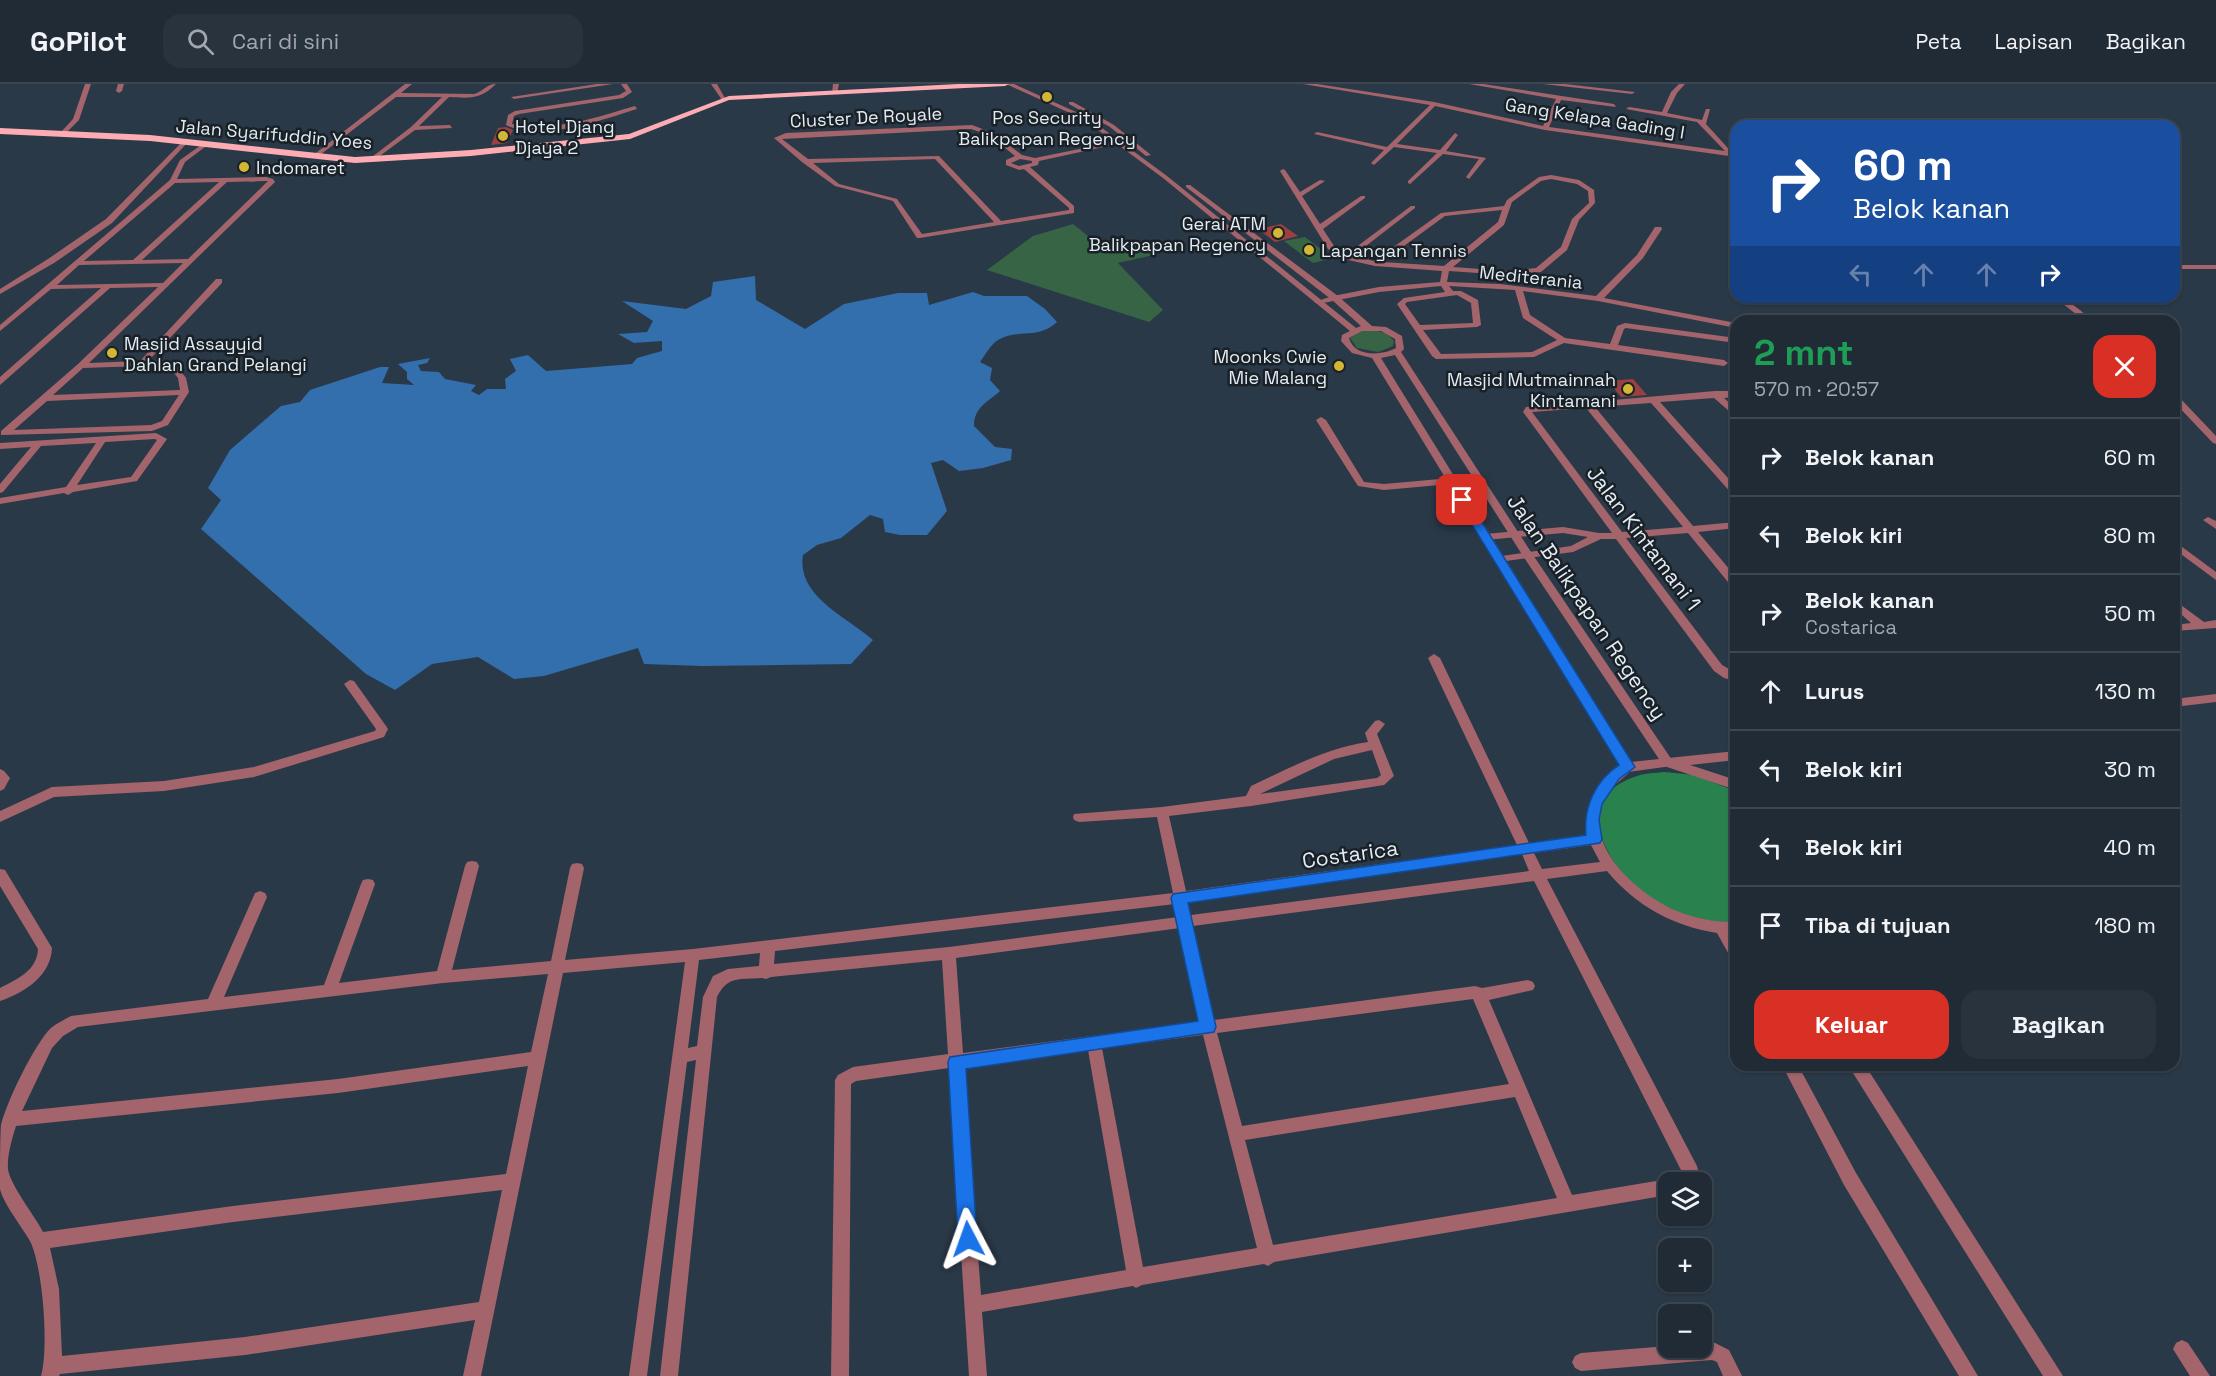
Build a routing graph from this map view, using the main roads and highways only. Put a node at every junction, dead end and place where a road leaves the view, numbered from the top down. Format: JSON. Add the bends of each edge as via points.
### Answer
{"nodes":[{"id":1,"x":1007,"y":84,"type":"edge"},
{"id":2,"x":836,"y":89,"type":"edge"},
{"id":3,"x":0,"y":131,"type":"edge"}],
"edges":[{"from":1,"to":2,"type":"highway","name":"Jalan Syarifuddin Yoes"},
{"from":2,"to":3,"type":"highway","name":"Jalan Syarifuddin Yoes","via":[[724,99],[630,136],[371,160],[184,142]]}]}
